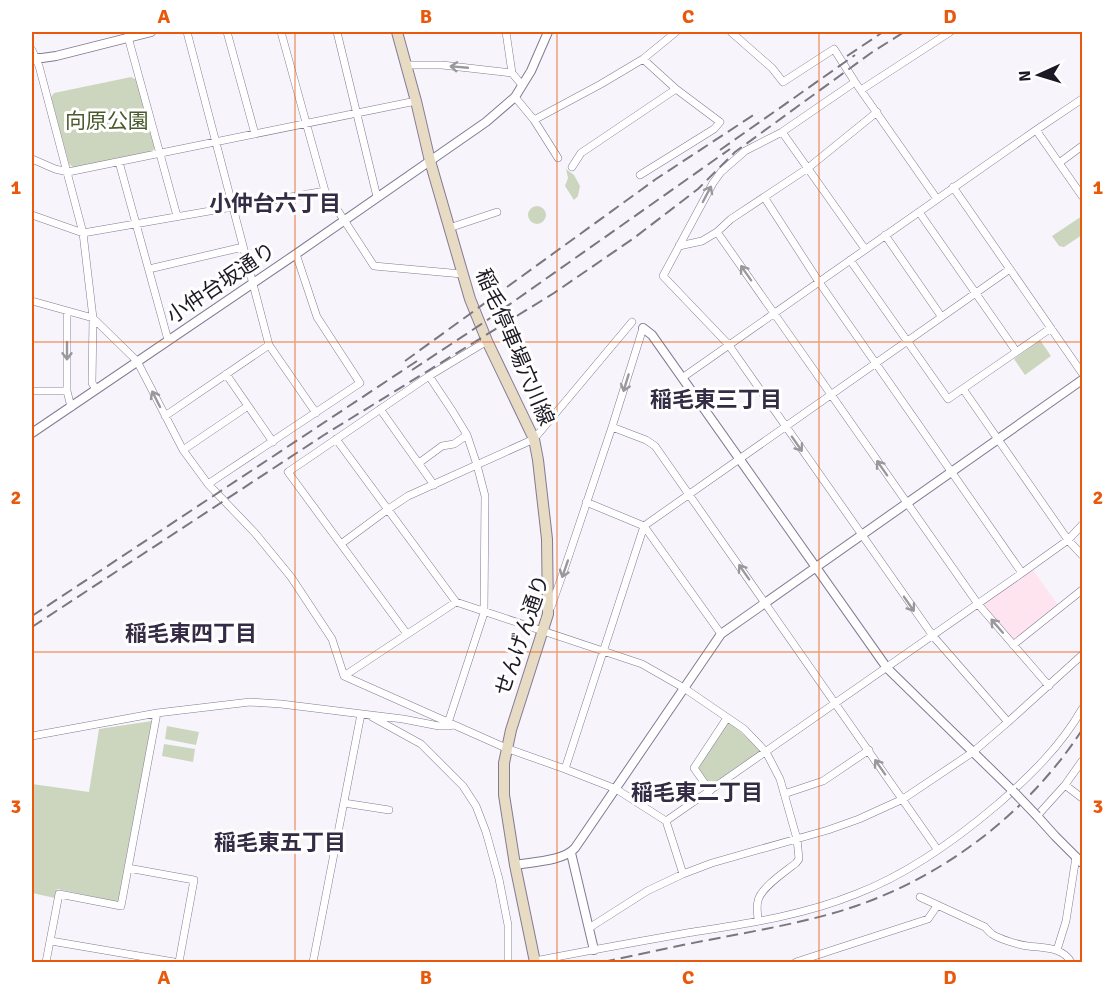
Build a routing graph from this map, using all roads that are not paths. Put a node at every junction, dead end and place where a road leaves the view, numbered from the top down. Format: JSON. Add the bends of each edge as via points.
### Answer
{"nodes":[{"id":1,"x":151,"y":32,"type":"edge"},
{"id":2,"x":187,"y":32,"type":"edge"},
{"id":3,"x":227,"y":32,"type":"edge"},
{"id":4,"x":281,"y":32,"type":"edge"},
{"id":5,"x":337,"y":32,"type":"edge"},
{"id":6,"x":397,"y":32,"type":"edge"},
{"id":7,"x":506,"y":32,"type":"edge"},
{"id":8,"x":548,"y":32,"type":"edge"},
{"id":9,"x":676,"y":32,"type":"edge"},
{"id":10,"x":731,"y":32,"type":"edge"},
{"id":11,"x":950,"y":32,"type":"edge"},
{"id":12,"x":129,"y":37,"type":"junction"},
{"id":13,"x":32,"y":55,"type":"edge"},
{"id":14,"x":642,"y":59,"type":"junction"},
{"id":15,"x":406,"y":65,"type":"junction"},
{"id":16,"x":513,"y":73,"type":"junction"},
{"id":17,"x":855,"y":82,"type":"junction"},
{"id":18,"x":522,"y":85,"type":"junction"},
{"id":19,"x":676,"y":88,"type":"junction"},
{"id":20,"x":861,"y":90,"type":"junction"},
{"id":21,"x":515,"y":97,"type":"junction"},
{"id":22,"x":1083,"y":99,"type":"edge"},
{"id":23,"x":416,"y":101,"type":"junction"},
{"id":24,"x":877,"y":112,"type":"junction"},
{"id":25,"x":356,"y":114,"type":"junction"},
{"id":26,"x":534,"y":120,"type":"junction"},
{"id":27,"x":306,"y":124,"type":"junction"},
{"id":28,"x":1036,"y":130,"type":"junction"},
{"id":29,"x":782,"y":132,"type":"junction"},
{"id":30,"x":255,"y":134,"type":"junction"},
{"id":31,"x":216,"y":142,"type":"junction"},
{"id":32,"x":1083,"y":146,"type":"edge"},
{"id":33,"x":160,"y":153,"type":"junction"},
{"id":34,"x":558,"y":158,"type":"dead end"},
{"id":35,"x":32,"y":159,"type":"edge"},
{"id":36,"x":430,"y":161,"type":"junction"},
{"id":37,"x":119,"y":162,"type":"junction"},
{"id":38,"x":1059,"y":163,"type":"junction"},
{"id":39,"x":572,"y":167,"type":"dead end"},
{"id":40,"x":808,"y":168,"type":"junction"},
{"id":41,"x":68,"y":172,"type":"junction"},
{"id":42,"x":640,"y":175,"type":"dead end"},
{"id":43,"x":953,"y":188,"type":"junction"},
{"id":44,"x":325,"y":191,"type":"junction"},
{"id":45,"x":1083,"y":196,"type":"edge"},
{"id":46,"x":377,"y":197,"type":"junction"},
{"id":47,"x":764,"y":197,"type":"junction"},
{"id":48,"x":937,"y":199,"type":"junction"},
{"id":49,"x":233,"y":207,"type":"junction"},
{"id":50,"x":497,"y":212,"type":"dead end"},
{"id":51,"x":919,"y":212,"type":"junction"},
{"id":52,"x":32,"y":215,"type":"edge"},
{"id":53,"x":177,"y":216,"type":"junction"},
{"id":54,"x":345,"y":219,"type":"junction"},
{"id":55,"x":136,"y":224,"type":"junction"},
{"id":56,"x":449,"y":228,"type":"junction"},
{"id":57,"x":717,"y":232,"type":"junction"},
{"id":58,"x":83,"y":233,"type":"junction"},
{"id":59,"x":885,"y":236,"type":"junction"},
{"id":60,"x":680,"y":246,"type":"junction"},
{"id":61,"x":243,"y":247,"type":"junction"},
{"id":62,"x":865,"y":249,"type":"junction"},
{"id":63,"x":296,"y":254,"type":"junction"},
{"id":64,"x":850,"y":260,"type":"junction"},
{"id":65,"x":148,"y":269,"type":"junction"},
{"id":66,"x":1010,"y":269,"type":"junction"},
{"id":67,"x":462,"y":274,"type":"junction"},
{"id":68,"x":819,"y":282,"type":"junction"},
{"id":69,"x":253,"y":283,"type":"junction"},
{"id":70,"x":975,"y":293,"type":"junction"},
{"id":71,"x":32,"y":301,"type":"edge"},
{"id":72,"x":67,"y":311,"type":"junction"},
{"id":73,"x":774,"y":313,"type":"junction"},
{"id":74,"x":941,"y":316,"type":"junction"},
{"id":75,"x":93,"y":318,"type":"junction"},
{"id":76,"x":632,"y":322,"type":"dead end"},
{"id":77,"x":643,"y":328,"type":"joint"},
{"id":78,"x":1051,"y":328,"type":"junction"},
{"id":79,"x":168,"y":340,"type":"junction"},
{"id":80,"x":487,"y":341,"type":"junction"},
{"id":81,"x":907,"y":341,"type":"junction"},
{"id":82,"x":728,"y":344,"type":"junction"},
{"id":83,"x":269,"y":345,"type":"junction"},
{"id":84,"x":1016,"y":351,"type":"junction"},
{"id":85,"x":137,"y":361,"type":"junction"},
{"id":86,"x":876,"y":363,"type":"junction"},
{"id":87,"x":1083,"y":373,"type":"edge"},
{"id":88,"x":226,"y":374,"type":"junction"},
{"id":89,"x":429,"y":376,"type":"junction"},
{"id":90,"x":682,"y":378,"type":"junction"},
{"id":91,"x":1083,"y":380,"type":"edge"},
{"id":92,"x":96,"y":389,"type":"junction"},
{"id":93,"x":963,"y":389,"type":"junction"},
{"id":94,"x":32,"y":391,"type":"edge"},
{"id":95,"x":67,"y":391,"type":"junction"},
{"id":96,"x":830,"y":394,"type":"junction"},
{"id":97,"x":248,"y":406,"type":"junction"},
{"id":98,"x":71,"y":407,"type":"junction"},
{"id":99,"x":380,"y":409,"type":"junction"},
{"id":100,"x":316,"y":414,"type":"junction"},
{"id":101,"x":165,"y":416,"type":"junction"},
{"id":102,"x":785,"y":426,"type":"junction"},
{"id":103,"x":612,"y":427,"type":"junction"},
{"id":104,"x":32,"y":433,"type":"edge"},
{"id":105,"x":467,"y":435,"type":"junction"},
{"id":106,"x":336,"y":439,"type":"junction"},
{"id":107,"x":534,"y":439,"type":"junction"},
{"id":108,"x":999,"y":440,"type":"junction"},
{"id":109,"x":273,"y":442,"type":"junction"},
{"id":110,"x":183,"y":450,"type":"junction"},
{"id":111,"x":739,"y":459,"type":"junction"},
{"id":112,"x":419,"y":463,"type":"junction"},
{"id":113,"x":477,"y":465,"type":"junction"},
{"id":114,"x":952,"y":472,"type":"junction"},
{"id":115,"x":208,"y":484,"type":"junction"},
{"id":116,"x":434,"y":484,"type":"junction"},
{"id":117,"x":688,"y":493,"type":"junction"},
{"id":118,"x":586,"y":502,"type":"junction"},
{"id":119,"x":907,"y":503,"type":"junction"},
{"id":120,"x":387,"y":510,"type":"junction"},
{"id":121,"x":1083,"y":525,"type":"edge"},
{"id":122,"x":644,"y":526,"type":"junction"},
{"id":123,"x":861,"y":536,"type":"junction"},
{"id":124,"x":1068,"y":540,"type":"junction"},
{"id":125,"x":341,"y":544,"type":"junction"},
{"id":126,"x":1083,"y":555,"type":"edge"},
{"id":127,"x":815,"y":567,"type":"junction"},
{"id":128,"x":1022,"y":573,"type":"junction"},
{"id":129,"x":1083,"y":590,"type":"edge"},
{"id":130,"x":456,"y":602,"type":"junction"},
{"id":131,"x":766,"y":602,"type":"junction"},
{"id":132,"x":978,"y":604,"type":"junction"},
{"id":133,"x":484,"y":613,"type":"junction"},
{"id":134,"x":548,"y":614,"type":"junction"},
{"id":135,"x":542,"y":631,"type":"junction"},
{"id":136,"x":407,"y":634,"type":"junction"},
{"id":137,"x":721,"y":634,"type":"junction"},
{"id":138,"x":933,"y":636,"type":"junction"},
{"id":139,"x":1013,"y":645,"type":"junction"},
{"id":140,"x":603,"y":651,"type":"junction"},
{"id":141,"x":1083,"y":655,"type":"edge"},
{"id":142,"x":887,"y":668,"type":"junction"},
{"id":143,"x":344,"y":676,"type":"junction"},
{"id":144,"x":1049,"y":686,"type":"junction"},
{"id":145,"x":684,"y":688,"type":"junction"},
{"id":146,"x":836,"y":704,"type":"junction"},
{"id":147,"x":1083,"y":709,"type":"edge"},
{"id":148,"x":157,"y":713,"type":"junction"},
{"id":149,"x":365,"y":714,"type":"junction"},
{"id":150,"x":727,"y":718,"type":"junction"},
{"id":151,"x":1008,"y":722,"type":"junction"},
{"id":152,"x":450,"y":724,"type":"junction"},
{"id":153,"x":32,"y":736,"type":"edge"},
{"id":154,"x":506,"y":748,"type":"junction"},
{"id":155,"x":869,"y":750,"type":"junction"},
{"id":156,"x":766,"y":752,"type":"junction"},
{"id":157,"x":973,"y":752,"type":"junction"},
{"id":158,"x":1083,"y":761,"type":"edge"},
{"id":159,"x":565,"y":769,"type":"junction"},
{"id":160,"x":1065,"y":785,"type":"junction"},
{"id":161,"x":616,"y":789,"type":"junction"},
{"id":162,"x":710,"y":791,"type":"junction"},
{"id":163,"x":1013,"y":791,"type":"junction"},
{"id":164,"x":784,"y":794,"type":"junction"},
{"id":165,"x":1083,"y":798,"type":"edge"},
{"id":166,"x":903,"y":799,"type":"junction"},
{"id":167,"x":344,"y":803,"type":"junction"},
{"id":168,"x":389,"y":810,"type":"dead end"},
{"id":169,"x":1037,"y":816,"type":"junction"},
{"id":170,"x":666,"y":821,"type":"junction"},
{"id":171,"x":797,"y":839,"type":"junction"},
{"id":172,"x":938,"y":849,"type":"junction"},
{"id":173,"x":571,"y":853,"type":"junction"},
{"id":174,"x":1079,"y":860,"type":"edge"},
{"id":175,"x":515,"y":865,"type":"junction"},
{"id":176,"x":128,"y":868,"type":"junction"},
{"id":177,"x":683,"y":874,"type":"junction"},
{"id":178,"x":920,"y":897,"type":"dead end"},
{"id":179,"x":938,"y":906,"type":"junction"},
{"id":180,"x":758,"y":921,"type":"junction"},
{"id":181,"x":589,"y":928,"type":"junction"},
{"id":182,"x":51,"y":941,"type":"junction"},
{"id":183,"x":594,"y":950,"type":"junction"},
{"id":184,"x":1057,"y":950,"type":"junction"},
{"id":185,"x":534,"y":962,"type":"edge"},
{"id":186,"x":46,"y":963,"type":"edge"},
{"id":187,"x":174,"y":963,"type":"edge"},
{"id":188,"x":179,"y":963,"type":"edge"},
{"id":189,"x":313,"y":963,"type":"edge"},
{"id":190,"x":508,"y":963,"type":"edge"},
{"id":191,"x":796,"y":963,"type":"edge"},
{"id":192,"x":1071,"y":963,"type":"edge"}],
"edges":[{"from":1,"to":12,"type":"street"},
{"from":2,"to":31,"type":"street"},
{"from":3,"to":30,"type":"street"},
{"from":4,"to":27,"type":"street"},
{"from":5,"to":25,"type":"street"},
{"from":6,"to":15,"type":"main road","name":"稲毛停車場穴川線"},
{"from":7,"to":16,"type":"street"},
{"from":8,"to":18,"type":"street","name":"小仲台坂通り"},
{"from":9,"to":14,"type":"street"},
{"from":10,"to":17,"type":"street","via":[[783,82],[834,49]]},
{"from":11,"to":20,"type":"street"},
{"from":12,"to":13,"type":"street","via":[[56,56]]},
{"from":12,"to":33,"type":"street"},
{"from":13,"to":41,"type":"street","via":[[39,66]]},
{"from":14,"to":19,"type":"street"},
{"from":14,"to":26,"type":"street"},
{"from":16,"to":15,"type":"street","one_way":true},
{"from":15,"to":23,"type":"main road","name":"稲毛停車場穴川線"},
{"from":16,"to":18,"type":"street"},
{"from":17,"to":20,"type":"street"},
{"from":17,"to":29,"type":"street"},
{"from":18,"to":21,"type":"street","name":"小仲台坂通り"},
{"from":19,"to":39,"type":"street","via":[[581,153]]},
{"from":19,"to":42,"type":"street","via":[[720,122]]},
{"from":20,"to":24,"type":"street"},
{"from":21,"to":26,"type":"street"},
{"from":21,"to":36,"type":"street","name":"小仲台坂通り"},
{"from":22,"to":28,"type":"street"},
{"from":23,"to":25,"type":"street"},
{"from":23,"to":36,"type":"main road","name":"稲毛停車場穴川線"},
{"from":24,"to":40,"type":"street"},
{"from":24,"to":48,"type":"street"},
{"from":25,"to":27,"type":"street"},
{"from":25,"to":46,"type":"street"},
{"from":26,"to":34,"type":"street"},
{"from":27,"to":30,"type":"street"},
{"from":27,"to":44,"type":"street"},
{"from":28,"to":38,"type":"street"},
{"from":28,"to":43,"type":"street"},
{"from":29,"to":40,"type":"street"},
{"from":60,"to":29,"type":"street","one_way":true,"via":[[721,172],[745,151]]},
{"from":30,"to":31,"type":"street"},
{"from":31,"to":33,"type":"street"},
{"from":31,"to":49,"type":"street"},
{"from":32,"to":38,"type":"street"},
{"from":33,"to":37,"type":"street"},
{"from":33,"to":53,"type":"street"},
{"from":35,"to":41,"type":"street"},
{"from":36,"to":46,"type":"street","name":"小仲台坂通り"},
{"from":36,"to":56,"type":"main road","name":"稲毛停車場穴川線"},
{"from":37,"to":41,"type":"street"},
{"from":37,"to":55,"type":"street"},
{"from":38,"to":45,"type":"street"},
{"from":40,"to":47,"type":"street"},
{"from":40,"to":62,"type":"street"},
{"from":41,"to":58,"type":"street"},
{"from":43,"to":48,"type":"street"},
{"from":43,"to":66,"type":"street"},
{"from":44,"to":49,"type":"street"},
{"from":44,"to":54,"type":"street"},
{"from":46,"to":54,"type":"street","name":"小仲台坂通り"},
{"from":47,"to":57,"type":"street"},
{"from":47,"to":68,"type":"street"},
{"from":48,"to":51,"type":"street"},
{"from":49,"to":53,"type":"street"},
{"from":49,"to":61,"type":"street"},
{"from":50,"to":56,"type":"street"},
{"from":51,"to":59,"type":"street"},
{"from":51,"to":70,"type":"street"},
{"from":52,"to":58,"type":"street"},
{"from":53,"to":55,"type":"street"},
{"from":54,"to":63,"type":"street","name":"小仲台坂通り"},
{"from":54,"to":67,"type":"street","via":[[374,267]]},
{"from":55,"to":58,"type":"street"},
{"from":55,"to":65,"type":"street"},
{"from":56,"to":67,"type":"main road","name":"稲毛停車場穴川線"},
{"from":57,"to":60,"type":"street","via":[[702,242]]},
{"from":73,"to":57,"type":"street","one_way":true},
{"from":58,"to":75,"type":"street"},
{"from":59,"to":62,"type":"street"},
{"from":59,"to":74,"type":"street"},
{"from":60,"to":82,"type":"street","via":[[663,276]]},
{"from":61,"to":65,"type":"street"},
{"from":61,"to":69,"type":"street"},
{"from":62,"to":64,"type":"street"},
{"from":63,"to":69,"type":"street","name":"小仲台坂通り"},
{"from":63,"to":100,"type":"street","via":[[317,317],[360,383]]},
{"from":64,"to":68,"type":"street"},
{"from":64,"to":81,"type":"street"},
{"from":65,"to":79,"type":"street"},
{"from":66,"to":70,"type":"street"},
{"from":66,"to":78,"type":"street"},
{"from":67,"to":80,"type":"main road","name":"稲毛停車場穴川線"},
{"from":68,"to":73,"type":"street"},
{"from":68,"to":86,"type":"street"},
{"from":69,"to":79,"type":"street","name":"小仲台坂通り"},
{"from":69,"to":83,"type":"street"},
{"from":70,"to":74,"type":"street"},
{"from":70,"to":84,"type":"street"},
{"from":71,"to":72,"type":"street"},
{"from":72,"to":75,"type":"street"},
{"from":72,"to":95,"type":"street","one_way":true},
{"from":73,"to":82,"type":"street"},
{"from":73,"to":96,"type":"street"},
{"from":74,"to":81,"type":"street"},
{"from":75,"to":85,"type":"street"},
{"from":75,"to":92,"type":"street","via":[[92,383]]},
{"from":76,"to":107,"type":"street"},
{"from":77,"to":90,"type":"street"},
{"from":77,"to":103,"type":"street","name":"せんげん通り","one_way":true},
{"from":78,"to":84,"type":"street"},
{"from":78,"to":87,"type":"street"},
{"from":79,"to":85,"type":"street","name":"小仲台坂通り"},
{"from":80,"to":89,"type":"street"},
{"from":80,"to":107,"type":"main road","name":"稲毛停車場穴川線"},
{"from":81,"to":86,"type":"street"},
{"from":81,"to":93,"type":"street","via":[[948,399]]},
{"from":82,"to":90,"type":"street"},
{"from":82,"to":102,"type":"street"},
{"from":83,"to":88,"type":"street"},
{"from":83,"to":100,"type":"street"},
{"from":84,"to":93,"type":"street"},
{"from":85,"to":92,"type":"street","name":"小仲台坂通り"},
{"from":101,"to":85,"type":"street","one_way":true},
{"from":86,"to":96,"type":"street"},
{"from":86,"to":114,"type":"street"},
{"from":88,"to":97,"type":"street"},
{"from":88,"to":101,"type":"street"},
{"from":89,"to":99,"type":"street"},
{"from":89,"to":105,"type":"street"},
{"from":90,"to":111,"type":"street"},
{"from":91,"to":108,"type":"street"},
{"from":92,"to":98,"type":"street","name":"小仲台坂通り"},
{"from":93,"to":108,"type":"street"},
{"from":94,"to":95,"type":"street"},
{"from":95,"to":98,"type":"street"},
{"from":96,"to":102,"type":"street"},
{"from":119,"to":96,"type":"street","one_way":true},
{"from":97,"to":109,"type":"street"},
{"from":97,"to":110,"type":"street"},
{"from":98,"to":104,"type":"street","name":"小仲台坂通り"},
{"from":99,"to":106,"type":"street"},
{"from":99,"to":112,"type":"street"},
{"from":100,"to":109,"type":"street"},
{"from":101,"to":110,"type":"street"},
{"from":102,"to":111,"type":"street"},
{"from":102,"to":123,"type":"street","one_way":true},
{"from":103,"to":117,"type":"street","via":[[655,446]]},
{"from":103,"to":118,"type":"street","name":"せんげん通り"},
{"from":105,"to":112,"type":"street","via":[[454,444],[442,446]]},
{"from":105,"to":113,"type":"street"},
{"from":106,"to":120,"type":"street"},
{"from":106,"to":125,"type":"street","via":[[288,472]]},
{"from":107,"to":113,"type":"street"},
{"from":107,"to":134,"type":"main road","name":"稲毛停車場穴川線","via":[[547,539]]},
{"from":108,"to":114,"type":"street"},
{"from":108,"to":124,"type":"street"},
{"from":109,"to":115,"type":"street"},
{"from":110,"to":115,"type":"street"},
{"from":111,"to":117,"type":"street"},
{"from":111,"to":127,"type":"street"},
{"from":112,"to":116,"type":"street"},
{"from":113,"to":116,"type":"street"},
{"from":113,"to":133,"type":"street","via":[[484,496]]},
{"from":114,"to":119,"type":"street"},
{"from":114,"to":128,"type":"street"},
{"from":115,"to":143,"type":"street","via":[[255,532],[291,577],[332,639]]},
{"from":116,"to":120,"type":"street"},
{"from":117,"to":122,"type":"street"},
{"from":131,"to":117,"type":"street","one_way":true},
{"from":118,"to":122,"type":"street"},
{"from":118,"to":134,"type":"street","name":"せんげん通り","one_way":true},
{"from":119,"to":123,"type":"street"},
{"from":119,"to":132,"type":"street"},
{"from":120,"to":125,"type":"street"},
{"from":120,"to":130,"type":"street"},
{"from":121,"to":124,"type":"street"},
{"from":122,"to":137,"type":"street"},
{"from":122,"to":140,"type":"street"},
{"from":123,"to":127,"type":"street"},
{"from":123,"to":138,"type":"street","one_way":true},
{"from":124,"to":126,"type":"street"},
{"from":124,"to":128,"type":"street"},
{"from":125,"to":136,"type":"street"},
{"from":127,"to":131,"type":"street"},
{"from":127,"to":142,"type":"street"},
{"from":128,"to":132,"type":"street"},
{"from":129,"to":139,"type":"street"},
{"from":130,"to":133,"type":"street"},
{"from":130,"to":136,"type":"street"},
{"from":131,"to":137,"type":"street"},
{"from":131,"to":146,"type":"street"},
{"from":132,"to":138,"type":"street"},
{"from":139,"to":132,"type":"street","one_way":true},
{"from":133,"to":135,"type":"street"},
{"from":133,"to":152,"type":"street"},
{"from":134,"to":135,"type":"main road","name":"せんげん通り"},
{"from":135,"to":140,"type":"street"},
{"from":135,"to":154,"type":"main road","name":"せんげん通り"},
{"from":136,"to":143,"type":"street"},
{"from":137,"to":145,"type":"street"},
{"from":138,"to":142,"type":"street"},
{"from":138,"to":151,"type":"street"},
{"from":139,"to":144,"type":"street"},
{"from":140,"to":145,"type":"street","via":[[642,664]]},
{"from":140,"to":159,"type":"street"},
{"from":141,"to":144,"type":"street"},
{"from":142,"to":146,"type":"street"},
{"from":142,"to":157,"type":"street"},
{"from":143,"to":152,"type":"street"},
{"from":144,"to":151,"type":"street"},
{"from":145,"to":150,"type":"street"},
{"from":145,"to":161,"type":"street"},
{"from":146,"to":155,"type":"street"},
{"from":146,"to":156,"type":"street"},
{"from":147,"to":163,"type":"street","via":[[1060,742]]},
{"from":148,"to":149,"type":"street","via":[[250,702]]},
{"from":148,"to":153,"type":"street"},
{"from":148,"to":176,"type":"street"},
{"from":149,"to":152,"type":"street","via":[[439,726]]},
{"from":149,"to":167,"type":"street"},
{"from":149,"to":190,"type":"street","via":[[421,744],[463,786],[476,806],[499,879],[507,925]]},
{"from":150,"to":156,"type":"street"},
{"from":150,"to":162,"type":"street","via":[[694,768]]},
{"from":151,"to":157,"type":"street"},
{"from":152,"to":154,"type":"street"},
{"from":154,"to":159,"type":"street"},
{"from":154,"to":175,"type":"main road","name":"せんげん通り","via":[[504,795]]},
{"from":155,"to":164,"type":"street","via":[[823,782]]},
{"from":166,"to":155,"type":"street","one_way":true},
{"from":156,"to":162,"type":"street"},
{"from":156,"to":164,"type":"street"},
{"from":157,"to":163,"type":"street"},
{"from":157,"to":166,"type":"street"},
{"from":158,"to":160,"type":"street"},
{"from":159,"to":161,"type":"street"},
{"from":160,"to":165,"type":"street"},
{"from":160,"to":169,"type":"street"},
{"from":161,"to":170,"type":"street"},
{"from":161,"to":173,"type":"street"},
{"from":162,"to":170,"type":"street"},
{"from":163,"to":169,"type":"street","bridge":true},
{"from":163,"to":172,"type":"street"},
{"from":164,"to":171,"type":"street"},
{"from":166,"to":171,"type":"street","via":[[859,819]]},
{"from":166,"to":172,"type":"street"},
{"from":167,"to":168,"type":"street"},
{"from":167,"to":189,"type":"street"},
{"from":169,"to":174,"type":"street"},
{"from":170,"to":177,"type":"street"},
{"from":171,"to":177,"type":"street"},
{"from":171,"to":180,"type":"street","via":[[799,858],[764,888],[758,902]]},
{"from":172,"to":180,"type":"street","via":[[858,894]]},
{"from":173,"to":175,"type":"street"},
{"from":173,"to":181,"type":"street"},
{"from":174,"to":184,"type":"street"},
{"from":175,"to":185,"type":"main road","name":"せんげん通り"},
{"from":176,"to":182,"type":"street","via":[[121,906],[60,894]]},
{"from":176,"to":188,"type":"street","via":[[194,880]]},
{"from":177,"to":181,"type":"street","via":[[647,891]]},
{"from":178,"to":179,"type":"street"},
{"from":179,"to":184,"type":"street","via":[[1006,940]]},
{"from":179,"to":191,"type":"street","via":[[928,919]]},
{"from":180,"to":183,"type":"street"},
{"from":181,"to":183,"type":"street"},
{"from":182,"to":186,"type":"street"},
{"from":182,"to":187,"type":"street"},
{"from":183,"to":185,"type":"street"},
{"from":184,"to":192,"type":"street"}]}
